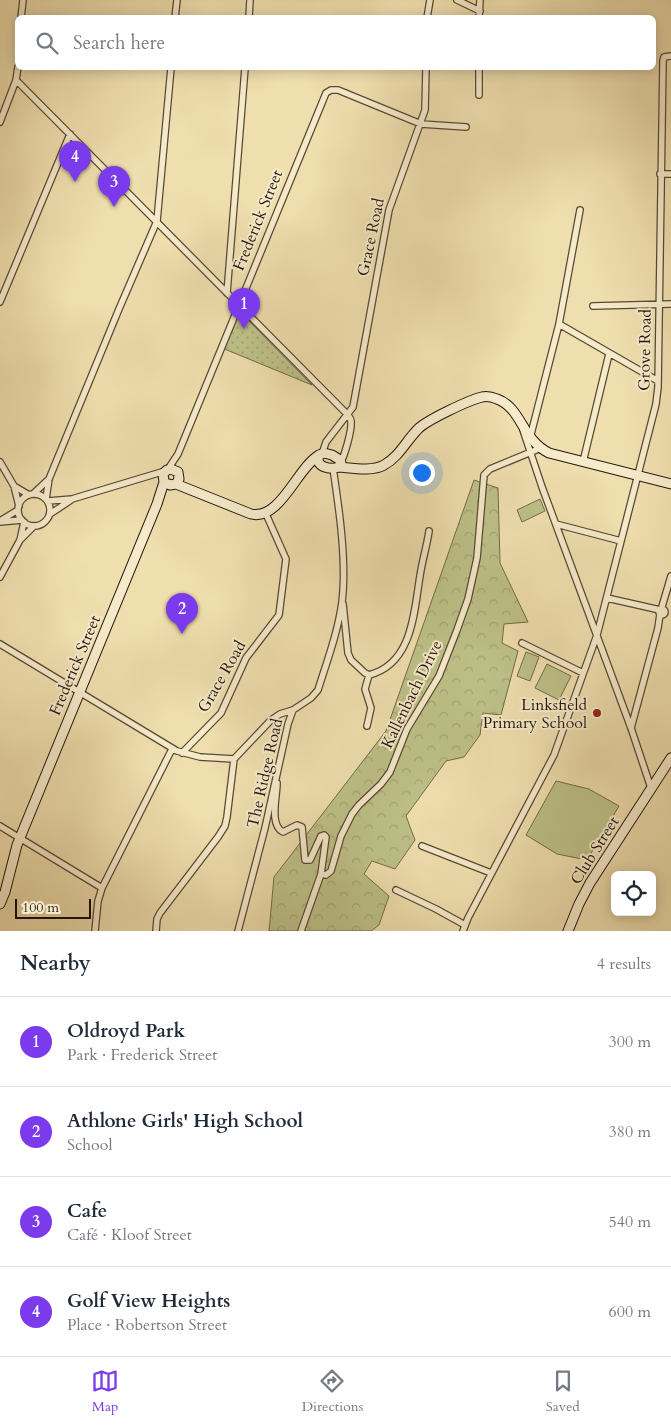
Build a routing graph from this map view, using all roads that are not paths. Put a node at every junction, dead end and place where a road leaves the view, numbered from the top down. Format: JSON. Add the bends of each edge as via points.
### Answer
{"nodes":[{"id":1,"x":23,"y":0,"type":"edge"},
{"id":2,"x":177,"y":0,"type":"edge"},
{"id":3,"x":250,"y":0,"type":"edge"},
{"id":4,"x":430,"y":0,"type":"edge"},
{"id":5,"x":437,"y":0,"type":"edge"},
{"id":6,"x":457,"y":0,"type":"edge"},
{"id":7,"x":480,"y":0,"type":"edge"},
{"id":8,"x":480,"y":14,"type":"edge"},
{"id":9,"x":21,"y":15,"type":"edge"},
{"id":10,"x":175,"y":15,"type":"edge"},
{"id":11,"x":249,"y":15,"type":"edge"},
{"id":12,"x":428,"y":15,"type":"edge"},
{"id":13,"x":671,"y":56,"type":"edge"},
{"id":14,"x":18,"y":70,"type":"edge"},
{"id":15,"x":171,"y":70,"type":"edge"},
{"id":16,"x":245,"y":70,"type":"edge"},
{"id":17,"x":426,"y":70,"type":"edge"},
{"id":18,"x":479,"y":70,"type":"edge"},
{"id":19,"x":16,"y":80,"type":"junction"},
{"id":20,"x":479,"y":95,"type":"dead end"},
{"id":21,"x":0,"y":122,"type":"edge"},
{"id":22,"x":421,"y":124,"type":"junction"},
{"id":23,"x":466,"y":127,"type":"dead end"},
{"id":24,"x":70,"y":134,"type":"junction"},
{"id":25,"x":660,"y":174,"type":"junction"},
{"id":26,"x":671,"y":174,"type":"edge"},
{"id":27,"x":580,"y":210,"type":"dead end"},
{"id":28,"x":157,"y":221,"type":"junction"},
{"id":29,"x":226,"y":292,"type":"junction"},
{"id":30,"x":0,"y":302,"type":"edge"},
{"id":31,"x":658,"y":304,"type":"junction"},
{"id":32,"x":671,"y":304,"type":"edge"},
{"id":33,"x":239,"y":306,"type":"junction"},
{"id":34,"x":593,"y":306,"type":"dead end"},
{"id":35,"x":560,"y":324,"type":"junction"},
{"id":36,"x":610,"y":354,"type":"junction"},
{"id":37,"x":658,"y":381,"type":"junction"},
{"id":38,"x":353,"y":407,"type":"junction"},
{"id":39,"x":347,"y":414,"type":"junction"},
{"id":40,"x":351,"y":421,"type":"junction"},
{"id":41,"x":521,"y":422,"type":"junction"},
{"id":42,"x":530,"y":438,"type":"junction"},
{"id":43,"x":541,"y":448,"type":"junction"},
{"id":44,"x":530,"y":453,"type":"junction"},
{"id":45,"x":320,"y":454,"type":"junction"},
{"id":46,"x":0,"y":462,"type":"edge"},
{"id":47,"x":583,"y":462,"type":"junction"},
{"id":48,"x":336,"y":466,"type":"junction"},
{"id":49,"x":306,"y":468,"type":"junction"},
{"id":50,"x":638,"y":476,"type":"junction"},
{"id":51,"x":171,"y":477,"type":"junction"},
{"id":52,"x":146,"y":478,"type":"junction"},
{"id":53,"x":48,"y":479,"type":"junction"},
{"id":54,"x":671,"y":484,"type":"edge"},
{"id":55,"x":14,"y":486,"type":"junction"},
{"id":56,"x":31,"y":495,"type":"junction"},
{"id":57,"x":72,"y":499,"type":"junction"},
{"id":58,"x":47,"y":500,"type":"junction"},
{"id":59,"x":19,"y":508,"type":"junction"},
{"id":60,"x":50,"y":514,"type":"junction"},
{"id":61,"x":266,"y":514,"type":"junction"},
{"id":62,"x":0,"y":521,"type":"edge"},
{"id":63,"x":23,"y":521,"type":"junction"},
{"id":64,"x":556,"y":524,"type":"junction"},
{"id":65,"x":34,"y":526,"type":"junction"},
{"id":66,"x":429,"y":531,"type":"dead end"},
{"id":67,"x":20,"y":540,"type":"junction"},
{"id":68,"x":622,"y":541,"type":"junction"},
{"id":69,"x":671,"y":576,"type":"edge"},
{"id":70,"x":0,"y":577,"type":"edge"},
{"id":71,"x":606,"y":598,"type":"junction"},
{"id":72,"x":342,"y":599,"type":"junction"},
{"id":73,"x":663,"y":612,"type":"edge"},
{"id":74,"x":596,"y":635,"type":"junction"},
{"id":75,"x":522,"y":643,"type":"dead end"},
{"id":76,"x":0,"y":644,"type":"edge"},
{"id":77,"x":583,"y":673,"type":"junction"},
{"id":78,"x":369,"y":674,"type":"junction"},
{"id":79,"x":79,"y":691,"type":"junction"},
{"id":80,"x":293,"y":710,"type":"junction"},
{"id":81,"x":367,"y":726,"type":"dead end"},
{"id":82,"x":631,"y":728,"type":"junction"},
{"id":83,"x":172,"y":749,"type":"junction"},
{"id":84,"x":182,"y":753,"type":"junction"},
{"id":85,"x":671,"y":758,"type":"edge"},
{"id":86,"x":234,"y":759,"type":"junction"},
{"id":87,"x":278,"y":766,"type":"junction"},
{"id":88,"x":652,"y":788,"type":"junction"},
{"id":89,"x":0,"y":826,"type":"edge"},
{"id":90,"x":20,"y":838,"type":"junction"},
{"id":91,"x":422,"y":846,"type":"dead end"},
{"id":92,"x":492,"y":873,"type":"junction"},
{"id":93,"x":321,"y":874,"type":"junction"},
{"id":94,"x":102,"y":888,"type":"junction"},
{"id":95,"x":396,"y":890,"type":"dead end"},
{"id":96,"x":0,"y":905,"type":"edge"},
{"id":97,"x":464,"y":928,"type":"edge"},
{"id":98,"x":94,"y":931,"type":"edge"},
{"id":99,"x":156,"y":931,"type":"edge"},
{"id":100,"x":238,"y":931,"type":"edge"},
{"id":101,"x":301,"y":931,"type":"edge"},
{"id":102,"x":568,"y":931,"type":"edge"}],
"edges":[{"from":1,"to":9,"type":"street"},
{"from":2,"to":10,"type":"street"},
{"from":3,"to":11,"type":"street"},
{"from":4,"to":5,"type":"street"},
{"from":4,"to":12,"type":"street"},
{"from":6,"to":8,"type":"street"},
{"from":7,"to":8,"type":"street"},
{"from":13,"to":25,"type":"street","name":"Grove Road","via":[[663,59]]},
{"from":14,"to":19,"type":"street"},
{"from":15,"to":28,"type":"street"},
{"from":16,"to":29,"type":"street"},
{"from":17,"to":22,"type":"street","name":"Grace Road","via":[[426,105]]},
{"from":18,"to":20,"type":"street"},
{"from":19,"to":21,"type":"street"},
{"from":19,"to":24,"type":"street"},
{"from":22,"to":23,"type":"street"},
{"from":22,"to":33,"type":"street","name":"Frederick Street","via":[[338,90],[327,92]]},
{"from":22,"to":38,"type":"street","name":"Grace Road","via":[[389,210]]},
{"from":24,"to":28,"type":"street"},
{"from":24,"to":30,"type":"street"},
{"from":25,"to":26,"type":"street"},
{"from":25,"to":31,"type":"street","name":"Grove Road"},
{"from":27,"to":35,"type":"street"},
{"from":28,"to":29,"type":"street"},
{"from":28,"to":53,"type":"street"},
{"from":29,"to":33,"type":"street"},
{"from":31,"to":32,"type":"street"},
{"from":31,"to":34,"type":"street"},
{"from":31,"to":37,"type":"street","name":"Grove Road"},
{"from":33,"to":39,"type":"street"},
{"from":33,"to":51,"type":"street","name":"Frederick Street"},
{"from":35,"to":36,"type":"street"},
{"from":35,"to":42,"type":"street"},
{"from":36,"to":37,"type":"street"},
{"from":36,"to":47,"type":"street"},
{"from":37,"to":50,"type":"street","name":"Grove Road","via":[[657,398]]},
{"from":38,"to":39,"type":"street"},
{"from":38,"to":40,"type":"street","name":"Grace Road"},
{"from":39,"to":40,"type":"street"},
{"from":39,"to":45,"type":"street"},
{"from":40,"to":48,"type":"street","via":[[344,456]]},
{"from":41,"to":42,"type":"main road"},
{"from":41,"to":44,"type":"street"},
{"from":41,"to":48,"type":"main road","via":[[511,407],[501,400],[478,398],[424,424],[385,465],[375,468]]},
{"from":42,"to":43,"type":"main road"},
{"from":43,"to":44,"type":"street","name":"Kallenbach Drive"},
{"from":43,"to":47,"type":"main road"},
{"from":44,"to":64,"type":"street"},
{"from":44,"to":93,"type":"street","name":"Kallenbach Drive","via":[[490,469],[484,475],[477,558],[465,608],[439,676],[406,729],[387,776],[352,814],[341,836],[331,871]]},
{"from":45,"to":48,"type":"main road","via":[[332,455]]},
{"from":45,"to":48,"type":"main road","via":[[318,461]]},
{"from":45,"to":49,"type":"main road"},
{"from":46,"to":55,"type":"street"},
{"from":47,"to":50,"type":"main road"},
{"from":48,"to":49,"type":"main road"},
{"from":48,"to":72,"type":"street","name":"The Ridge Road"},
{"from":49,"to":61,"type":"main road"},
{"from":50,"to":54,"type":"main road"},
{"from":50,"to":68,"type":"street","name":"Grove Road"},
{"from":51,"to":52,"type":"street"},
{"from":51,"to":52,"type":"street"},
{"from":51,"to":61,"type":"main road","via":[[251,514]]},
{"from":51,"to":79,"type":"main road","name":"Frederick Street"},
{"from":52,"to":57,"type":"street"},
{"from":53,"to":56,"type":"street"},
{"from":53,"to":58,"type":"street"},
{"from":55,"to":56,"type":"street"},
{"from":55,"to":59,"type":"street"},
{"from":56,"to":58,"type":"street","via":[[40,495]]},
{"from":56,"to":59,"type":"street","via":[[24,498]]},
{"from":57,"to":58,"type":"street"},
{"from":57,"to":60,"type":"street"},
{"from":58,"to":60,"type":"street"},
{"from":59,"to":62,"type":"street"},
{"from":59,"to":63,"type":"street"},
{"from":60,"to":65,"type":"street","via":[[44,523]]},
{"from":61,"to":84,"type":"street","name":"Grace Road","via":[[286,559],[279,615],[246,658],[220,713]]},
{"from":62,"to":63,"type":"street"},
{"from":63,"to":65,"type":"street"},
{"from":63,"to":67,"type":"street"},
{"from":64,"to":68,"type":"street"},
{"from":64,"to":74,"type":"street"},
{"from":65,"to":67,"type":"street"},
{"from":66,"to":78,"type":"street","via":[[409,637],[390,663]]},
{"from":67,"to":70,"type":"street"},
{"from":68,"to":71,"type":"street","name":"Grove Road"},
{"from":69,"to":73,"type":"street"},
{"from":71,"to":73,"type":"street"},
{"from":71,"to":74,"type":"street","name":"Grove Road"},
{"from":72,"to":78,"type":"street","via":[[348,653],[351,660]]},
{"from":72,"to":80,"type":"street","name":"The Ridge Road","via":[[337,628],[318,690]]},
{"from":73,"to":82,"type":"street"},
{"from":74,"to":77,"type":"street","name":"Grove Road"},
{"from":74,"to":82,"type":"street"},
{"from":75,"to":77,"type":"street"},
{"from":76,"to":79,"type":"street"},
{"from":77,"to":92,"type":"street","name":"Grove Road","via":[[552,760]]},
{"from":78,"to":81,"type":"street","via":[[365,687],[371,708]]},
{"from":79,"to":83,"type":"street"},
{"from":79,"to":90,"type":"main road","name":"Frederick Street"},
{"from":80,"to":86,"type":"street","via":[[271,720]]},
{"from":80,"to":87,"type":"street","name":"The Ridge Road"},
{"from":82,"to":88,"type":"street"},
{"from":83,"to":84,"type":"street"},
{"from":83,"to":94,"type":"street"},
{"from":84,"to":86,"type":"street"},
{"from":85,"to":88,"type":"main road","name":"Club Street"},
{"from":86,"to":99,"type":"street","via":[[225,826],[158,915]]},
{"from":87,"to":93,"type":"street","via":[[276,826],[283,832],[297,825],[302,827],[303,855],[307,861],[321,836],[325,835]]},
{"from":87,"to":100,"type":"street","name":"The Ridge Road"},
{"from":88,"to":102,"type":"main road","name":"Club Street","via":[[590,883]]},
{"from":89,"to":90,"type":"street"},
{"from":90,"to":94,"type":"street"},
{"from":90,"to":96,"type":"main road","name":"Frederick Street"},
{"from":91,"to":92,"type":"street"},
{"from":92,"to":97,"type":"street","name":"Grove Road"},
{"from":93,"to":101,"type":"street","name":"Kallenbach Drive"},
{"from":94,"to":98,"type":"street"},
{"from":95,"to":97,"type":"street","via":[[436,909]]}]}
